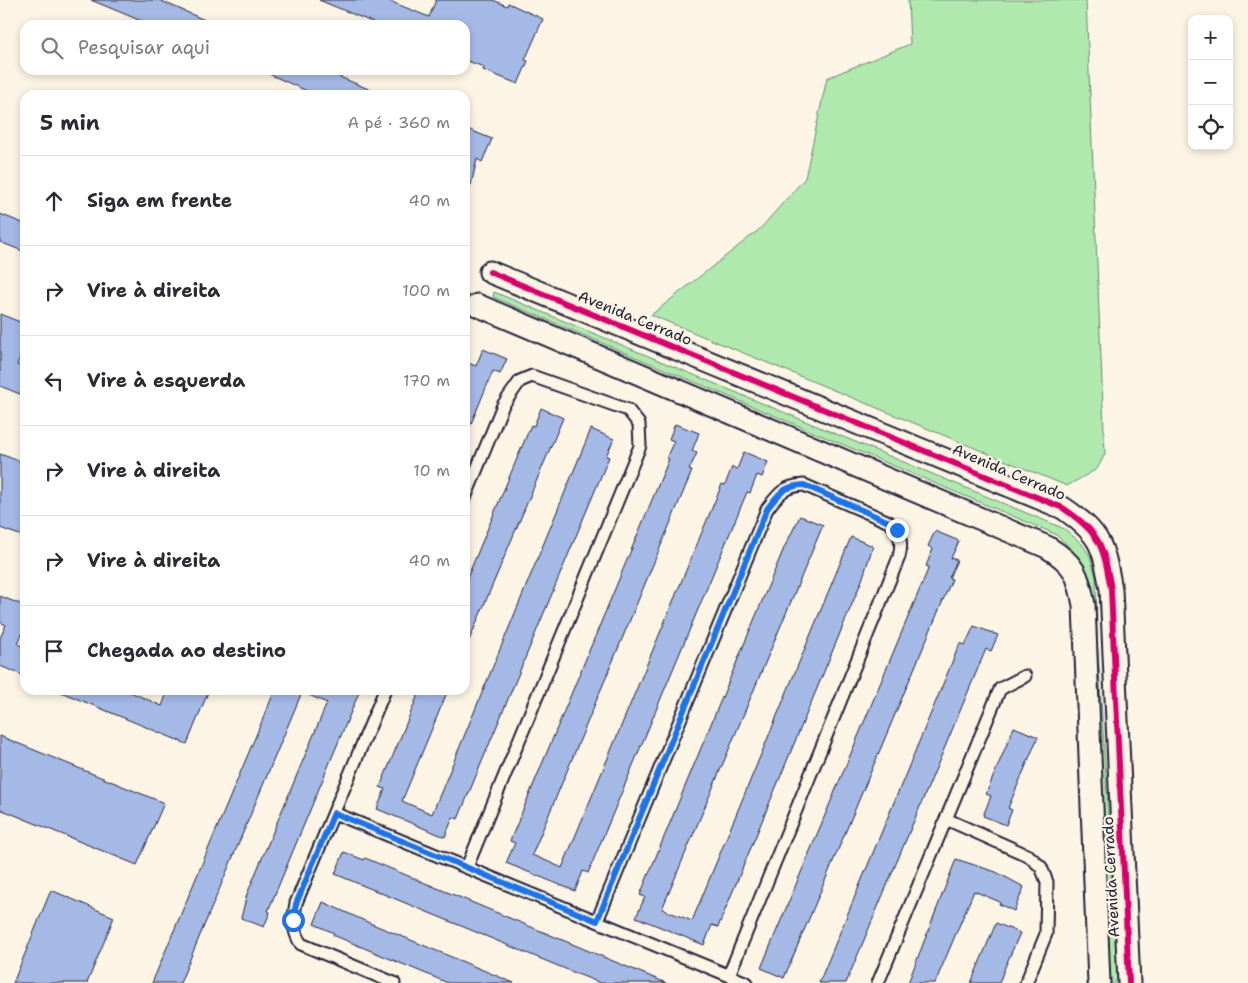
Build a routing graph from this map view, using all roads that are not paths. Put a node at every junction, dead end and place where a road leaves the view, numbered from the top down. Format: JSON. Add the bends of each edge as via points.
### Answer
{"nodes":[{"id":1,"x":490,"y":272,"type":"dead end"},
{"id":2,"x":477,"y":305,"type":"dead end"},
{"id":3,"x":470,"y":486,"type":"edge"},
{"id":4,"x":1025,"y":676,"type":"dead end"},
{"id":5,"x":383,"y":695,"type":"edge"},
{"id":6,"x":334,"y":813,"type":"junction"},
{"id":7,"x":946,"y":819,"type":"junction"},
{"id":8,"x":467,"y":867,"type":"junction"},
{"id":9,"x":597,"y":921,"type":"junction"},
{"id":10,"x":729,"y":975,"type":"junction"},
{"id":11,"x":394,"y":983,"type":"edge"},
{"id":12,"x":748,"y":983,"type":"edge"},
{"id":13,"x":878,"y":983,"type":"edge"},
{"id":14,"x":1026,"y":983,"type":"edge"},
{"id":15,"x":1099,"y":983,"type":"edge"},
{"id":16,"x":1129,"y":983,"type":"edge"}],
"edges":[{"from":1,"to":16,"type":"street","name":"Avenida Cerrado","via":[[1064,508],[1095,534],[1106,562],[1111,589]]},
{"from":2,"to":15,"type":"street","name":"Avenida Cerrado","via":[[1038,543],[1066,559],[1078,575],[1084,605]]},
{"from":3,"to":8,"type":"lane","via":[[503,405],[520,381],[532,376],[628,410],[639,424],[640,446]]},
{"from":4,"to":7,"type":"lane","via":[[1000,689]]},
{"from":5,"to":6,"type":"lane"},
{"from":6,"to":8,"type":"lane"},
{"from":6,"to":11,"type":"lane","via":[[296,904],[295,934],[301,944]]},
{"from":7,"to":13,"type":"lane"},
{"from":7,"to":14,"type":"lane","via":[[1029,856],[1041,867],[1047,882],[1046,934]]},
{"from":8,"to":9,"type":"lane"},
{"from":9,"to":10,"type":"lane"},
{"from":9,"to":10,"type":"lane","via":[[767,509],[778,494],[791,486],[804,485],[889,522],[897,530],[902,544],[896,566]]},
{"from":10,"to":12,"type":"lane"}]}
